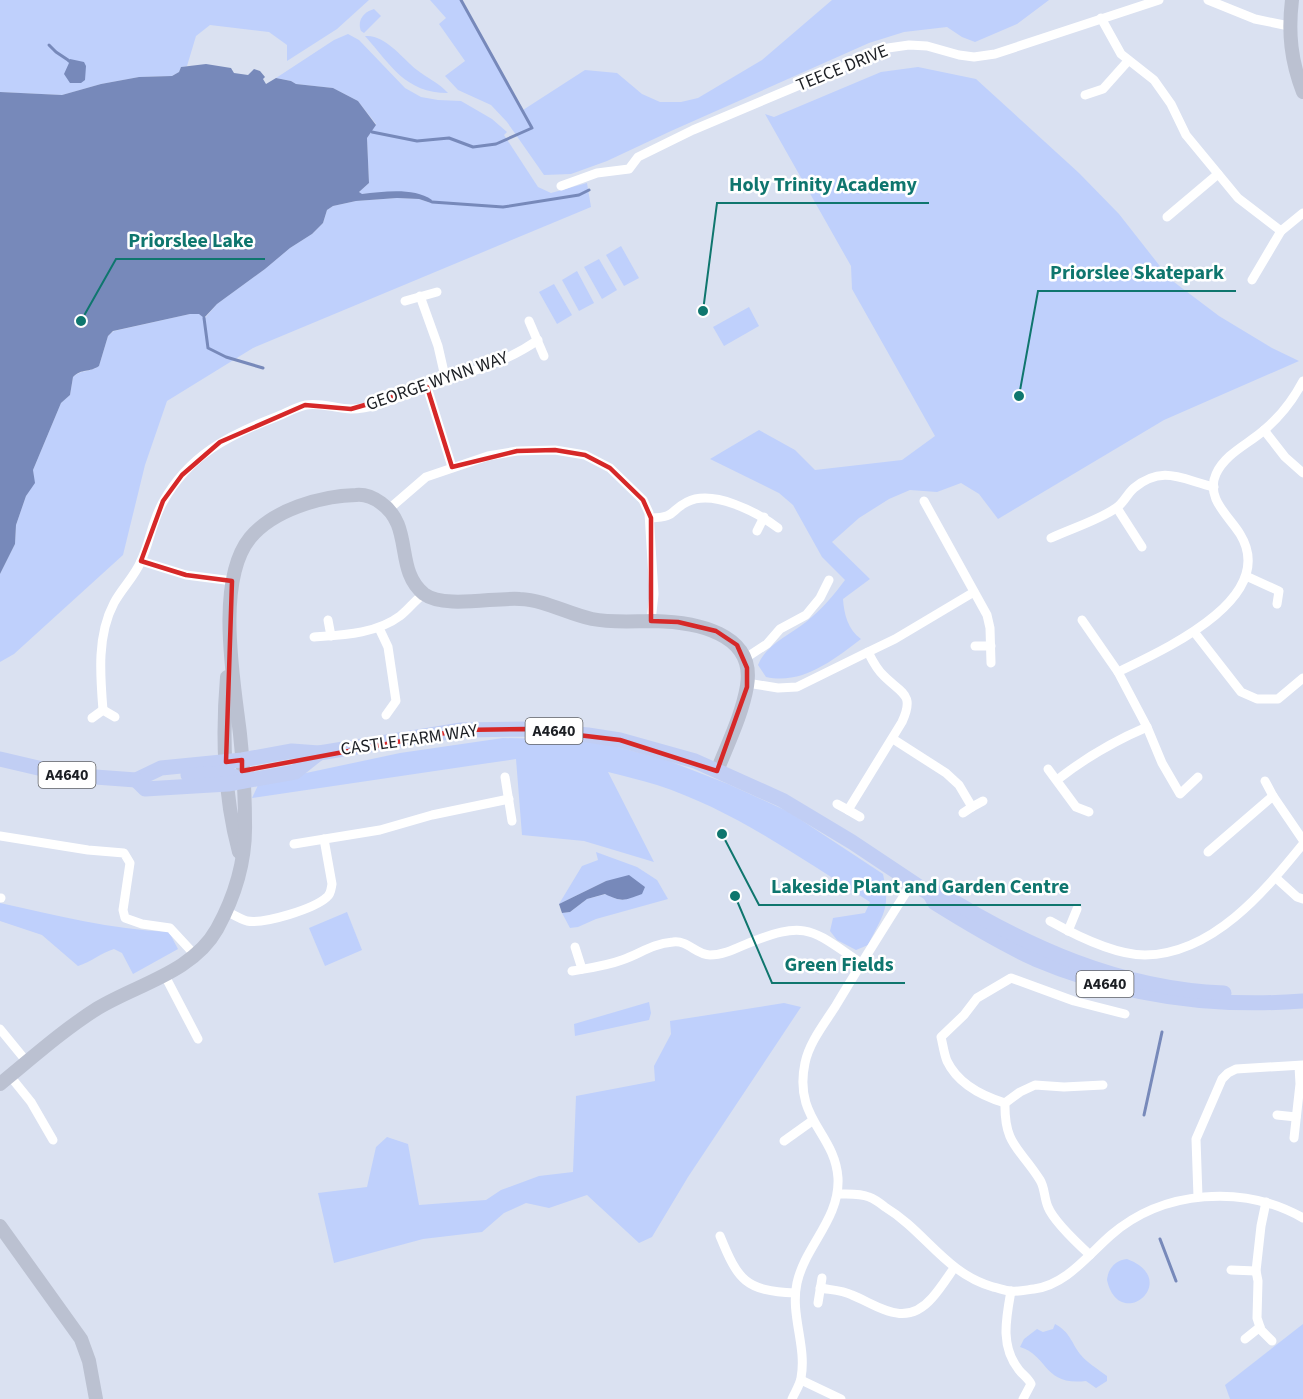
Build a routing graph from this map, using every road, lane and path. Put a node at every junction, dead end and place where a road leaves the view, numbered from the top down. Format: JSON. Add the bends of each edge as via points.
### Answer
{"nodes":[{"id":1,"x":1159,"y":0,"type":"edge"},
{"id":2,"x":1208,"y":0,"type":"edge"},
{"id":3,"x":1292,"y":0,"type":"edge"},
{"id":4,"x":1101,"y":18,"type":"junction"},
{"id":5,"x":1289,"y":26,"type":"junction"},
{"id":6,"x":1128,"y":61,"type":"junction"},
{"id":7,"x":1303,"y":92,"type":"edge"},
{"id":8,"x":1085,"y":95,"type":"dead end"},
{"id":9,"x":1218,"y":174,"type":"junction"},
{"id":10,"x":561,"y":186,"type":"dead end"},
{"id":11,"x":1303,"y":213,"type":"edge"},
{"id":12,"x":1167,"y":217,"type":"dead end"},
{"id":13,"x":1281,"y":231,"type":"junction"},
{"id":14,"x":1252,"y":280,"type":"dead end"},
{"id":15,"x":437,"y":292,"type":"dead end"},
{"id":16,"x":420,"y":296,"type":"junction"},
{"id":17,"x":405,"y":301,"type":"dead end"},
{"id":18,"x":530,"y":321,"type":"dead end"},
{"id":19,"x":538,"y":340,"type":"junction"},
{"id":20,"x":544,"y":356,"type":"dead end"},
{"id":21,"x":446,"y":381,"type":"junction"},
{"id":22,"x":1303,"y":381,"type":"edge"},
{"id":23,"x":427,"y":387,"type":"junction"},
{"id":24,"x":1264,"y":430,"type":"junction"},
{"id":25,"x":452,"y":467,"type":"junction"},
{"id":26,"x":1303,"y":474,"type":"edge"},
{"id":27,"x":1214,"y":487,"type":"junction"},
{"id":28,"x":924,"y":501,"type":"dead end"},
{"id":29,"x":1117,"y":508,"type":"junction"},
{"id":30,"x":389,"y":509,"type":"junction"},
{"id":31,"x":764,"y":517,"type":"junction"},
{"id":32,"x":651,"y":518,"type":"junction"},
{"id":33,"x":1053,"y":524,"type":"dead end"},
{"id":34,"x":778,"y":528,"type":"dead end"},
{"id":35,"x":757,"y":531,"type":"dead end"},
{"id":36,"x":1142,"y":548,"type":"dead end"},
{"id":37,"x":141,"y":561,"type":"junction"},
{"id":38,"x":1246,"y":576,"type":"junction"},
{"id":39,"x":829,"y":580,"type":"dead end"},
{"id":40,"x":233,"y":581,"type":"junction"},
{"id":41,"x":1288,"y":583,"type":"dead end"},
{"id":42,"x":1279,"y":591,"type":"junction"},
{"id":43,"x":974,"y":592,"type":"junction"},
{"id":44,"x":424,"y":594,"type":"junction"},
{"id":45,"x":1277,"y":604,"type":"dead end"},
{"id":46,"x":328,"y":620,"type":"dead end"},
{"id":47,"x":1082,"y":620,"type":"dead end"},
{"id":48,"x":651,"y":621,"type":"junction"},
{"id":49,"x":379,"y":628,"type":"junction"},
{"id":50,"x":1195,"y":633,"type":"junction"},
{"id":51,"x":331,"y":636,"type":"junction"},
{"id":52,"x":314,"y":637,"type":"dead end"},
{"id":53,"x":975,"y":646,"type":"dead end"},
{"id":54,"x":991,"y":646,"type":"junction"},
{"id":55,"x":868,"y":652,"type":"junction"},
{"id":56,"x":744,"y":659,"type":"junction"},
{"id":57,"x":991,"y":663,"type":"dead end"},
{"id":58,"x":1118,"y":672,"type":"junction"},
{"id":59,"x":1303,"y":678,"type":"edge"},
{"id":60,"x":747,"y":683,"type":"junction"},
{"id":61,"x":103,"y":710,"type":"junction"},
{"id":62,"x":386,"y":715,"type":"dead end"},
{"id":63,"x":115,"y":717,"type":"dead end"},
{"id":64,"x":92,"y":718,"type":"dead end"},
{"id":65,"x":1147,"y":727,"type":"junction"},
{"id":66,"x":893,"y":740,"type":"junction"},
{"id":67,"x":315,"y":757,"type":"junction"},
{"id":68,"x":0,"y":759,"type":"edge"},
{"id":69,"x":1048,"y":769,"type":"dead end"},
{"id":70,"x":717,"y":771,"type":"junction"},
{"id":71,"x":234,"y":772,"type":"junction"},
{"id":72,"x":505,"y":777,"type":"dead end"},
{"id":73,"x":1198,"y":777,"type":"dead end"},
{"id":74,"x":139,"y":779,"type":"junction"},
{"id":75,"x":1057,"y":780,"type":"junction"},
{"id":76,"x":1265,"y":781,"type":"dead end"},
{"id":77,"x":1273,"y":796,"type":"junction"},
{"id":78,"x":509,"y":799,"type":"junction"},
{"id":79,"x":983,"y":801,"type":"dead end"},
{"id":80,"x":837,"y":804,"type":"dead end"},
{"id":81,"x":848,"y":810,"type":"junction"},
{"id":82,"x":1089,"y":812,"type":"dead end"},
{"id":83,"x":860,"y":818,"type":"dead end"},
{"id":84,"x":512,"y":821,"type":"dead end"},
{"id":85,"x":0,"y":836,"type":"edge"},
{"id":86,"x":324,"y":839,"type":"junction"},
{"id":87,"x":1303,"y":842,"type":"edge"},
{"id":88,"x":294,"y":844,"type":"dead end"},
{"id":89,"x":1209,"y":852,"type":"dead end"},
{"id":90,"x":1276,"y":878,"type":"junction"},
{"id":91,"x":912,"y":883,"type":"junction"},
{"id":92,"x":930,"y":894,"type":"junction"},
{"id":93,"x":1303,"y":899,"type":"edge"},
{"id":94,"x":1077,"y":909,"type":"dead end"},
{"id":95,"x":226,"y":911,"type":"junction"},
{"id":96,"x":1050,"y":921,"type":"dead end"},
{"id":97,"x":1068,"y":931,"type":"junction"},
{"id":98,"x":575,"y":947,"type":"dead end"},
{"id":99,"x":195,"y":955,"type":"junction"},
{"id":100,"x":861,"y":963,"type":"junction"},
{"id":101,"x":164,"y":974,"type":"junction"},
{"id":102,"x":1303,"y":991,"type":"edge"},
{"id":103,"x":1303,"y":1001,"type":"edge"},
{"id":104,"x":1125,"y":1014,"type":"dead end"},
{"id":105,"x":0,"y":1029,"type":"edge"},
{"id":106,"x":198,"y":1039,"type":"dead end"},
{"id":107,"x":27,"y":1062,"type":"junction"},
{"id":108,"x":1301,"y":1065,"type":"edge"},
{"id":109,"x":5,"y":1080,"type":"edge"},
{"id":110,"x":1103,"y":1085,"type":"dead end"},
{"id":111,"x":1005,"y":1103,"type":"junction"},
{"id":112,"x":1277,"y":1115,"type":"dead end"},
{"id":113,"x":1296,"y":1117,"type":"junction"},
{"id":114,"x":812,"y":1120,"type":"junction"},
{"id":115,"x":1294,"y":1138,"type":"dead end"},
{"id":116,"x":52,"y":1140,"type":"dead end"},
{"id":117,"x":784,"y":1141,"type":"dead end"},
{"id":118,"x":838,"y":1194,"type":"junction"},
{"id":119,"x":1198,"y":1197,"type":"junction"},
{"id":120,"x":1266,"y":1202,"type":"junction"},
{"id":121,"x":1303,"y":1218,"type":"edge"},
{"id":122,"x":0,"y":1226,"type":"edge"},
{"id":123,"x":720,"y":1236,"type":"dead end"},
{"id":124,"x":1090,"y":1255,"type":"junction"},
{"id":125,"x":954,"y":1268,"type":"junction"},
{"id":126,"x":1231,"y":1270,"type":"dead end"},
{"id":127,"x":1256,"y":1271,"type":"junction"},
{"id":128,"x":1011,"y":1291,"type":"junction"},
{"id":129,"x":795,"y":1293,"type":"junction"},
{"id":130,"x":818,"y":1303,"type":"dead end"},
{"id":131,"x":1260,"y":1327,"type":"junction"},
{"id":132,"x":1245,"y":1339,"type":"dead end"},
{"id":133,"x":1272,"y":1341,"type":"dead end"},
{"id":134,"x":801,"y":1380,"type":"junction"},
{"id":135,"x":96,"y":1399,"type":"edge"},
{"id":136,"x":792,"y":1399,"type":"edge"},
{"id":137,"x":841,"y":1399,"type":"edge"},
{"id":138,"x":1023,"y":1399,"type":"edge"}],
"edges":[{"from":1,"to":4,"type":"street","name":"TEECE DRIVE"},
{"from":2,"to":5,"type":"street","via":[[1255,19]]},
{"from":3,"to":5,"type":"street"},
{"from":4,"to":6,"type":"street"},
{"from":4,"to":10,"type":"street","name":"TEECE DRIVE","via":[[995,54],[959,56],[927,46],[888,48],[693,130],[638,157],[629,169],[597,173]]},
{"from":5,"to":7,"type":"street","via":[[1290,49]]},
{"from":6,"to":8,"type":"street","via":[[1102,89]]},
{"from":6,"to":9,"type":"street","via":[[1154,80],[1186,135]]},
{"from":9,"to":12,"type":"street"},
{"from":9,"to":13,"type":"street","via":[[1238,198]]},
{"from":11,"to":13,"type":"street"},
{"from":13,"to":14,"type":"street"},
{"from":15,"to":16,"type":"street"},
{"from":16,"to":17,"type":"street"},
{"from":16,"to":21,"type":"street"},
{"from":18,"to":19,"type":"street"},
{"from":19,"to":20,"type":"street"},
{"from":19,"to":21,"type":"street","name":"GEORGE WYNN WAY","via":[[522,352]]},
{"from":21,"to":23,"type":"street","name":"GEORGE WYNN WAY"},
{"from":22,"to":24,"type":"street","via":[[1284,411]]},
{"from":23,"to":25,"type":"street"},
{"from":23,"to":37,"type":"street","name":"GEORGE WYNN WAY","via":[[351,409],[308,404],[220,442],[182,475],[163,501]]},
{"from":24,"to":26,"type":"street"},
{"from":24,"to":27,"type":"street","via":[[1221,465]]},
{"from":25,"to":30,"type":"street","via":[[426,477]]},
{"from":25,"to":32,"type":"street","via":[[517,451],[555,450],[585,455],[610,468],[633,489]]},
{"from":27,"to":29,"type":"street","via":[[1176,475],[1159,475],[1136,486]]},
{"from":27,"to":38,"type":"street","via":[[1222,511],[1246,548]]},
{"from":28,"to":43,"type":"street"},
{"from":29,"to":33,"type":"street","via":[[1055,536]]},
{"from":29,"to":36,"type":"street"},
{"from":30,"to":40,"type":"street","via":[[360,494],[315,502],[273,517],[250,538]]},
{"from":30,"to":44,"type":"street","via":[[397,519],[407,566]]},
{"from":31,"to":32,"type":"street","via":[[702,498],[688,502],[667,518]]},
{"from":31,"to":34,"type":"street"},
{"from":31,"to":35,"type":"street"},
{"from":32,"to":48,"type":"street"},
{"from":37,"to":40,"type":"street","via":[[186,575]]},
{"from":37,"to":61,"type":"street","name":"GEORGE WYNN WAY","via":[[107,620],[101,647]]},
{"from":38,"to":42,"type":"street"},
{"from":38,"to":50,"type":"street","via":[[1217,615]]},
{"from":39,"to":56,"type":"street","via":[[806,615],[780,629],[767,644]]},
{"from":40,"to":71,"type":"street","via":[[230,651]]},
{"from":41,"to":42,"type":"street"},
{"from":42,"to":45,"type":"street"},
{"from":43,"to":54,"type":"street","via":[[987,615]]},
{"from":43,"to":55,"type":"street"},
{"from":44,"to":48,"type":"street","via":[[450,601],[520,598],[590,619]]},
{"from":44,"to":49,"type":"street","via":[[400,616]]},
{"from":46,"to":51,"type":"street"},
{"from":47,"to":58,"type":"street"},
{"from":48,"to":56,"type":"street","via":[[678,622],[716,631],[737,645]]},
{"from":49,"to":51,"type":"street"},
{"from":49,"to":62,"type":"street","via":[[388,647],[396,701]]},
{"from":50,"to":58,"type":"street"},
{"from":50,"to":59,"type":"street","via":[[1241,692],[1257,699],[1278,699]]},
{"from":51,"to":52,"type":"street"},
{"from":53,"to":54,"type":"street"},
{"from":54,"to":57,"type":"street"},
{"from":55,"to":60,"type":"street","via":[[797,687]]},
{"from":55,"to":66,"type":"street","via":[[883,676],[906,697],[909,708]]},
{"from":56,"to":60,"type":"street"},
{"from":58,"to":65,"type":"street"},
{"from":60,"to":70,"type":"street"},
{"from":61,"to":63,"type":"street"},
{"from":61,"to":64,"type":"street"},
{"from":65,"to":73,"type":"street","via":[[1180,794]]},
{"from":65,"to":75,"type":"street","via":[[1113,742]]},
{"from":66,"to":79,"type":"street","via":[[959,785],[967,810]]},
{"from":66,"to":81,"type":"street"},
{"from":67,"to":70,"type":"main road","name":"CASTLE FARM WAY","number":"A4640","via":[[461,730],[527,729],[620,740]]},
{"from":67,"to":71,"type":"main road","name":"CASTLE FARM WAY","number":"A4640","via":[[291,751]]},
{"from":67,"to":71,"type":"main road","via":[[295,772]]},
{"from":68,"to":74,"type":"main road","name":"CASTLE FARM WAY","number":"A4640","via":[[68,775]]},
{"from":69,"to":75,"type":"street"},
{"from":70,"to":91,"type":"main road","name":"CASTLE FARM WAY","number":"A4640","via":[[782,800]]},
{"from":71,"to":74,"type":"main road","name":"CASTLE FARM WAY","number":"A4640","via":[[161,768]]},
{"from":71,"to":74,"type":"main road","via":[[184,788],[145,789]]},
{"from":71,"to":95,"type":"street","via":[[246,825],[239,879]]},
{"from":72,"to":78,"type":"street"},
{"from":75,"to":82,"type":"street","via":[[1076,807]]},
{"from":76,"to":77,"type":"street"},
{"from":77,"to":87,"type":"street"},
{"from":77,"to":89,"type":"street"},
{"from":78,"to":84,"type":"street"},
{"from":78,"to":86,"type":"street","via":[[380,830]]},
{"from":80,"to":81,"type":"street"},
{"from":81,"to":83,"type":"street"},
{"from":85,"to":99,"type":"street","via":[[124,853],[130,863],[125,918],[170,928]]},
{"from":86,"to":88,"type":"street"},
{"from":86,"to":95,"type":"street","via":[[332,884],[327,897],[300,911],[256,921],[245,921]]},
{"from":87,"to":90,"type":"street"},
{"from":90,"to":93,"type":"street"},
{"from":90,"to":97,"type":"street","via":[[1234,918],[1185,947],[1144,955]]},
{"from":91,"to":92,"type":"main road","name":"CASTLE FARM WAY","number":"A4640"},
{"from":91,"to":100,"type":"street"},
{"from":92,"to":102,"type":"main road","name":"CASTLE FARM WAY","number":"A4640","via":[[940,893],[1049,952],[1122,977],[1216,992]]},
{"from":92,"to":103,"type":"main road","name":"CASTLE FARM WAY","number":"A4640","via":[[935,903],[1005,944],[1109,985],[1189,1000]]},
{"from":94,"to":97,"type":"street"},
{"from":95,"to":99,"type":"street","via":[[215,932]]},
{"from":96,"to":97,"type":"street"},
{"from":98,"to":100,"type":"street","via":[[577,970],[618,962],[644,949],[675,941],[710,955],[769,934],[809,930]]},
{"from":99,"to":101,"type":"street"},
{"from":100,"to":114,"type":"street","via":[[805,1062],[802,1086]]},
{"from":101,"to":106,"type":"street"},
{"from":101,"to":107,"type":"street","via":[[100,1007]]},
{"from":104,"to":111,"type":"street","via":[[1011,978],[977,998],[941,1037],[947,1061],[975,1091]]},
{"from":105,"to":107,"type":"street"},
{"from":107,"to":109,"type":"street"},
{"from":108,"to":113,"type":"street"},
{"from":108,"to":119,"type":"street","via":[[1236,1069],[1222,1079],[1196,1139]]},
{"from":109,"to":116,"type":"street","via":[[31,1102]]},
{"from":110,"to":111,"type":"street","via":[[1035,1085]]},
{"from":111,"to":124,"type":"street","via":[[1005,1123],[1011,1141],[1042,1183],[1048,1208]]},
{"from":112,"to":113,"type":"street"},
{"from":113,"to":115,"type":"street"},
{"from":114,"to":117,"type":"street"},
{"from":114,"to":118,"type":"street","via":[[835,1162]]},
{"from":118,"to":125,"type":"street","via":[[869,1197],[900,1216]]},
{"from":118,"to":129,"type":"street","via":[[799,1274]]},
{"from":119,"to":120,"type":"street","via":[[1235,1196]]},
{"from":119,"to":124,"type":"street","via":[[1128,1222]]},
{"from":120,"to":121,"type":"street"},
{"from":120,"to":127,"type":"street"},
{"from":122,"to":135,"type":"street","via":[[81,1339]]},
{"from":123,"to":129,"type":"street","via":[[743,1279],[764,1290]]},
{"from":124,"to":128,"type":"street","via":[[1063,1277],[1042,1287]]},
{"from":125,"to":128,"type":"street","via":[[974,1281]]},
{"from":125,"to":130,"type":"street","via":[[931,1300],[907,1313],[887,1312],[821,1283]]},
{"from":126,"to":127,"type":"street"},
{"from":127,"to":131,"type":"street"},
{"from":128,"to":138,"type":"street","via":[[1004,1331],[1010,1355],[1031,1384]]},
{"from":129,"to":134,"type":"street","via":[[803,1359]]},
{"from":131,"to":132,"type":"street"},
{"from":131,"to":133,"type":"street"},
{"from":134,"to":136,"type":"street"},
{"from":134,"to":137,"type":"street"}]}
